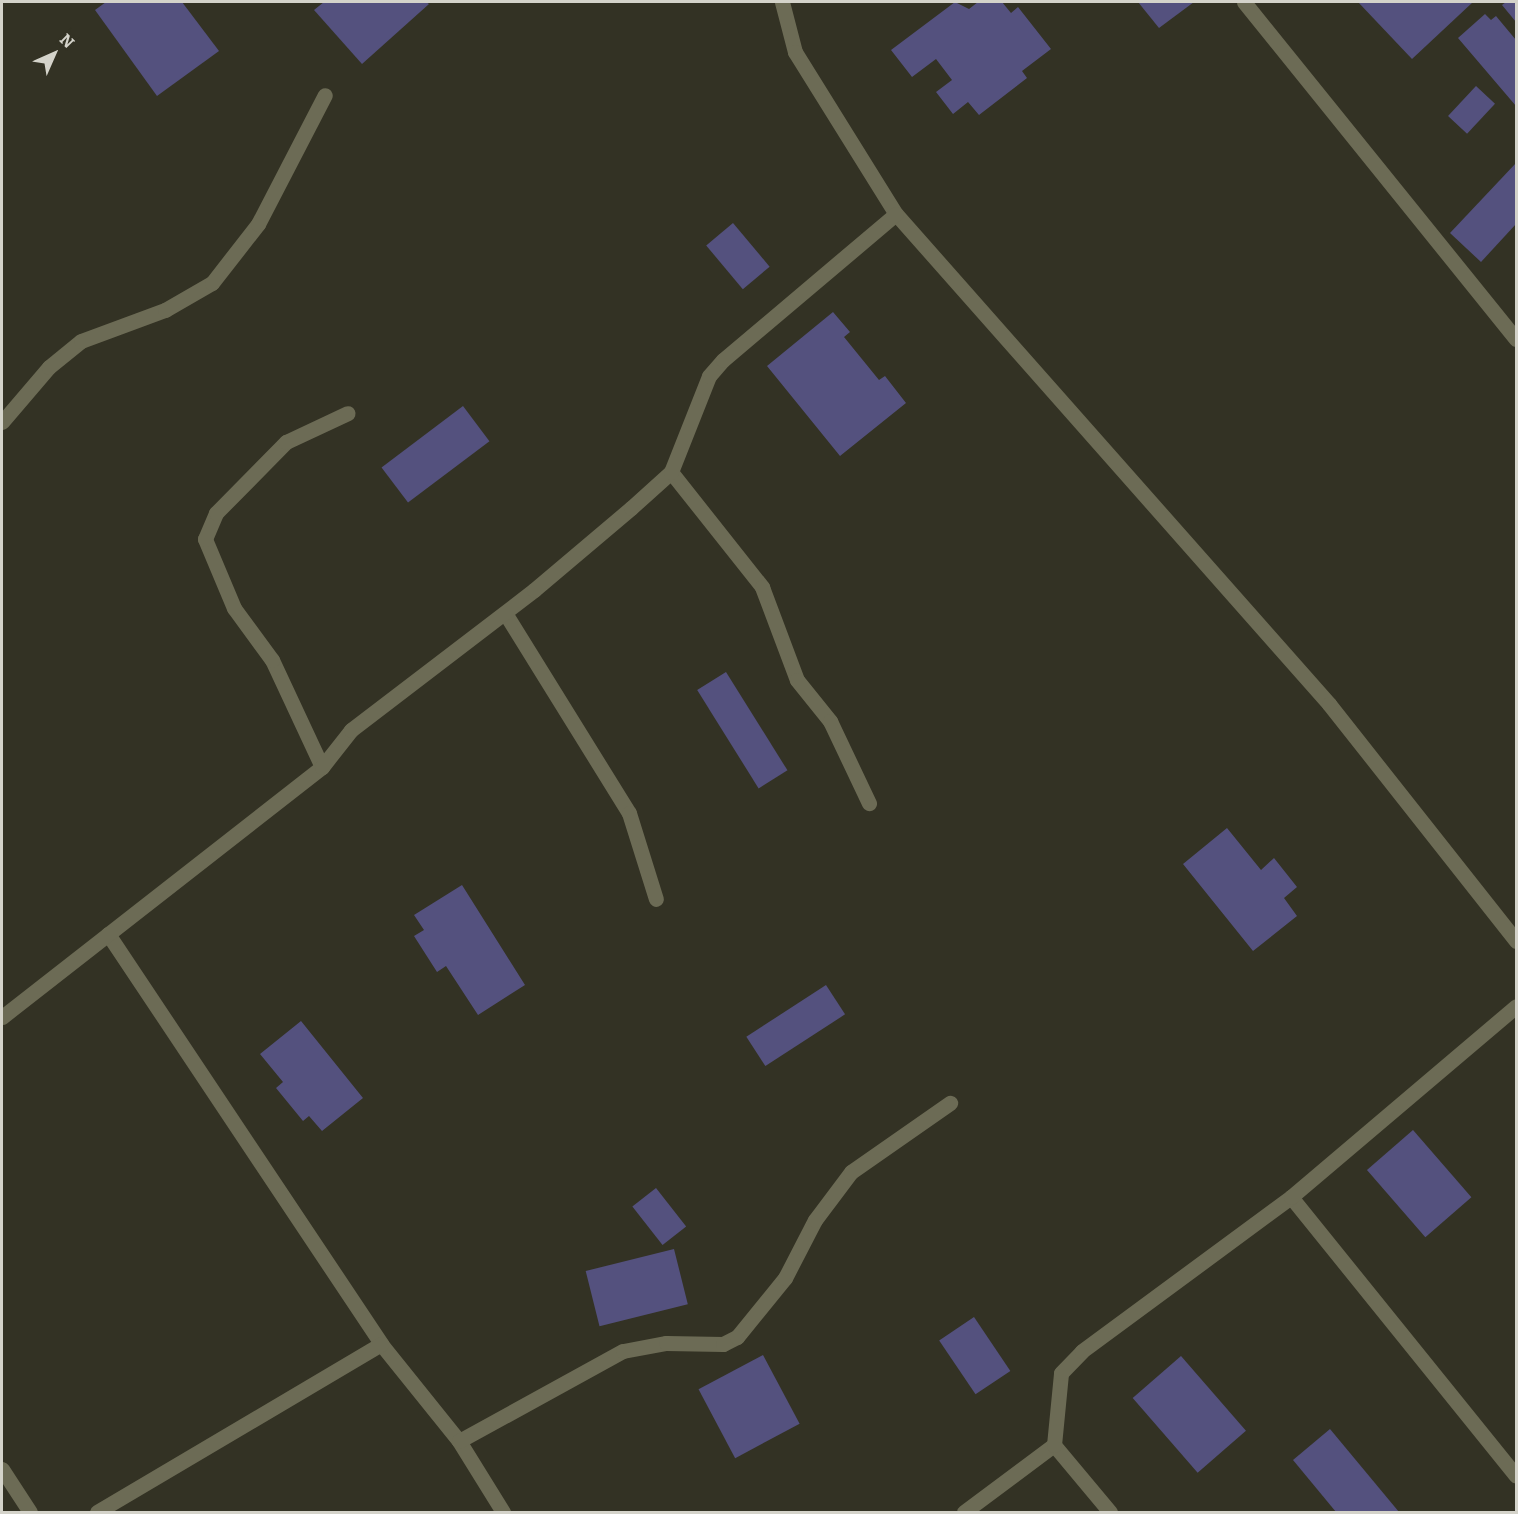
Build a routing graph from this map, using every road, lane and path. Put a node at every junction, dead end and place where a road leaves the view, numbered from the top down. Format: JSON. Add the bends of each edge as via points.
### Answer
{"nodes":[{"id":1,"x":782,"y":2,"type":"edge"},
{"id":2,"x":1244,"y":2,"type":"edge"},
{"id":3,"x":325,"y":95,"type":"dead end"},
{"id":4,"x":896,"y":214,"type":"junction"},
{"id":5,"x":1516,"y":339,"type":"edge"},
{"id":6,"x":348,"y":413,"type":"dead end"},
{"id":7,"x":2,"y":422,"type":"edge"},
{"id":8,"x":671,"y":471,"type":"junction"},
{"id":9,"x":505,"y":613,"type":"junction"},
{"id":10,"x":322,"y":767,"type":"junction"},
{"id":11,"x":869,"y":803,"type":"dead end"},
{"id":12,"x":656,"y":899,"type":"dead end"},
{"id":13,"x":108,"y":934,"type":"junction"},
{"id":14,"x":1516,"y":941,"type":"edge"},
{"id":15,"x":1516,"y":1006,"type":"edge"},
{"id":16,"x":2,"y":1017,"type":"edge"},
{"id":17,"x":950,"y":1103,"type":"dead end"},
{"id":18,"x":1291,"y":1197,"type":"junction"},
{"id":19,"x":381,"y":1344,"type":"junction"},
{"id":20,"x":459,"y":1441,"type":"junction"},
{"id":21,"x":1054,"y":1445,"type":"junction"},
{"id":22,"x":2,"y":1469,"type":"edge"},
{"id":23,"x":1516,"y":1476,"type":"edge"},
{"id":24,"x":30,"y":1512,"type":"edge"},
{"id":25,"x":97,"y":1512,"type":"edge"},
{"id":26,"x":503,"y":1512,"type":"edge"},
{"id":27,"x":964,"y":1512,"type":"edge"},
{"id":28,"x":1110,"y":1512,"type":"edge"}],
"edges":[{"from":1,"to":4,"type":"street","via":[[795,52]]},
{"from":2,"to":5,"type":"street"},
{"from":3,"to":7,"type":"street","via":[[258,224],[212,283],[165,310],[81,341],[49,367]]},
{"from":4,"to":8,"type":"street","via":[[723,360],[709,376]]},
{"from":4,"to":14,"type":"street","via":[[1329,704]]},
{"from":6,"to":10,"type":"street","via":[[286,442],[216,513],[206,539],[234,608],[272,660]]},
{"from":8,"to":9,"type":"street"},
{"from":8,"to":11,"type":"street","via":[[762,587],[797,680],[830,721]]},
{"from":9,"to":10,"type":"street","via":[[351,730]]},
{"from":9,"to":12,"type":"street","via":[[629,813],[645,849]]},
{"from":10,"to":13,"type":"street"},
{"from":13,"to":16,"type":"street"},
{"from":13,"to":19,"type":"street"},
{"from":15,"to":18,"type":"street"},
{"from":17,"to":20,"type":"street","via":[[851,1172],[815,1220],[785,1278],[737,1337],[723,1344],[666,1343],[623,1351]]},
{"from":18,"to":21,"type":"street","via":[[1082,1351],[1061,1373]]},
{"from":18,"to":23,"type":"street"},
{"from":19,"to":20,"type":"street"},
{"from":19,"to":25,"type":"street"},
{"from":20,"to":26,"type":"street"},
{"from":21,"to":27,"type":"street"},
{"from":21,"to":28,"type":"street"},
{"from":22,"to":24,"type":"street"}]}
